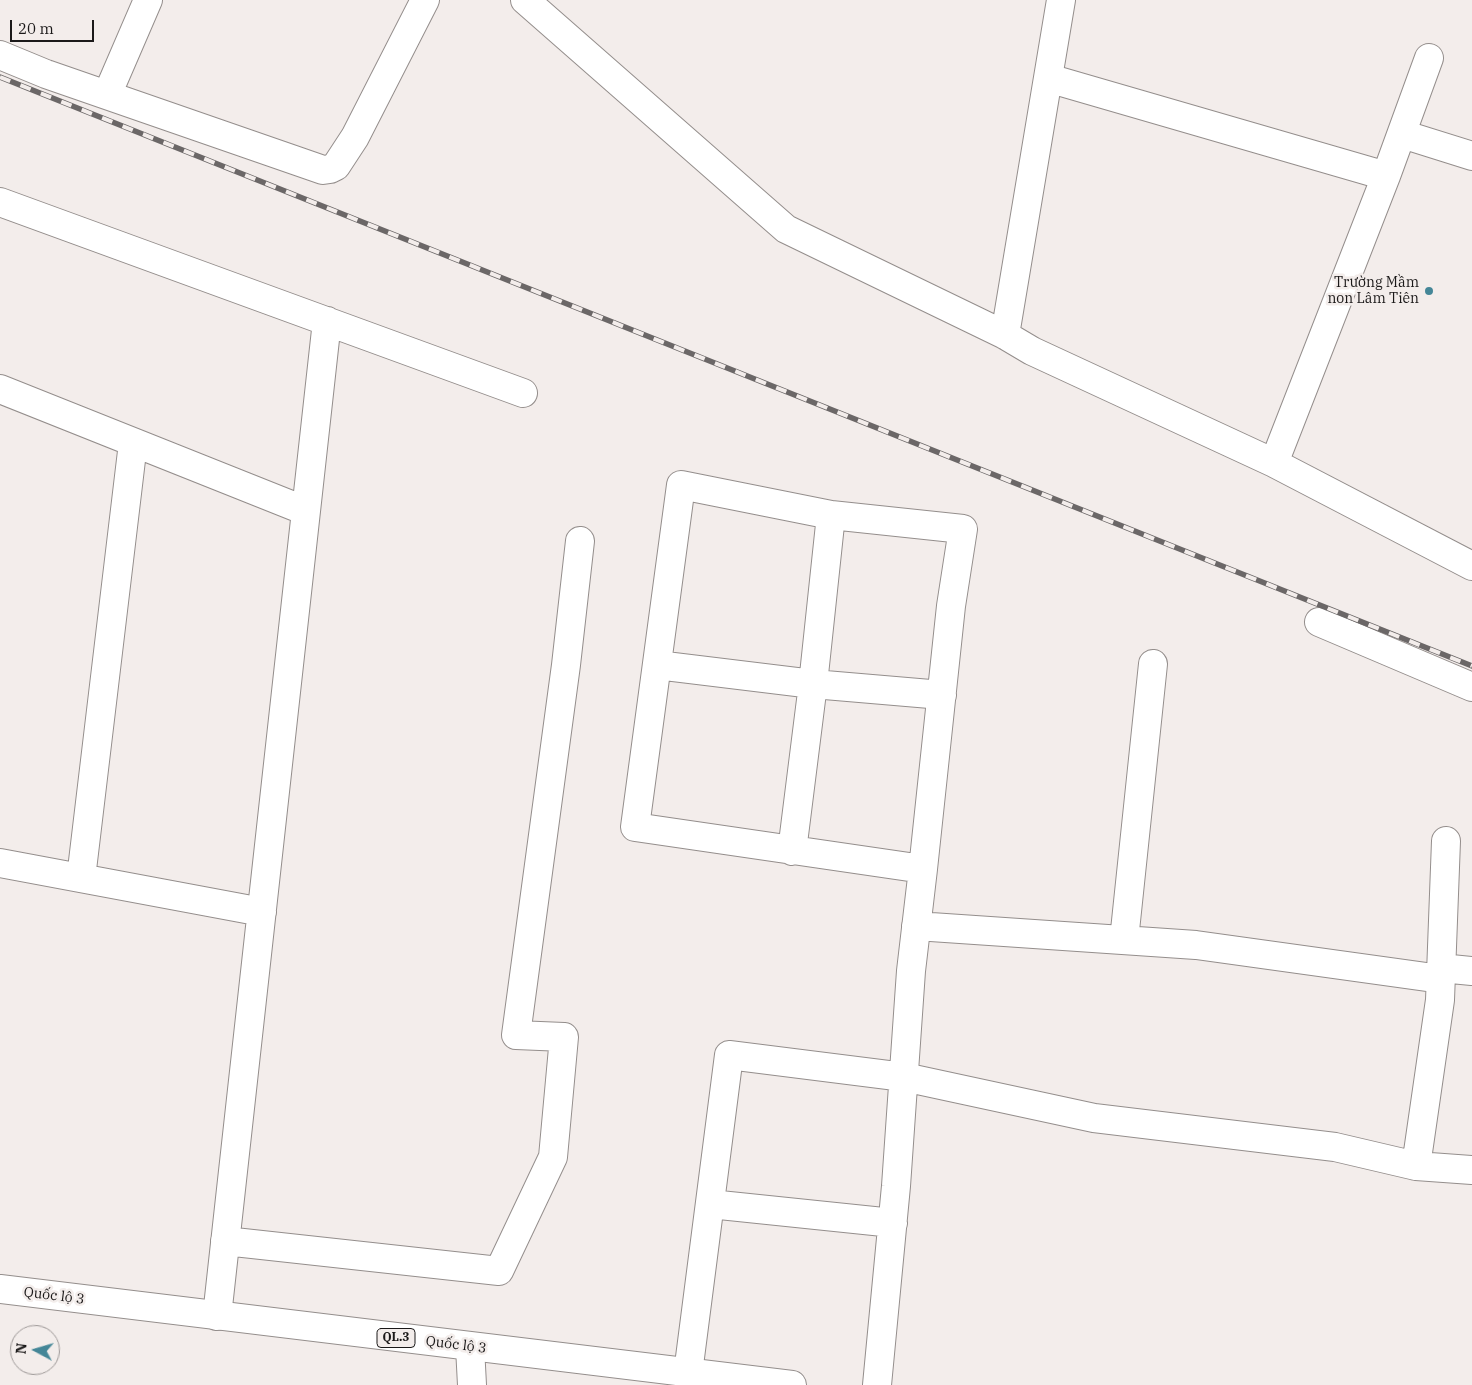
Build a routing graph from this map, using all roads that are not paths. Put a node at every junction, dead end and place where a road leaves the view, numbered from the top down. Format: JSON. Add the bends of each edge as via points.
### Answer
{"nodes":[{"id":1,"x":148,"y":0,"type":"edge"},
{"id":2,"x":425,"y":0,"type":"edge"},
{"id":3,"x":525,"y":0,"type":"edge"},
{"id":4,"x":1061,"y":0,"type":"edge"},
{"id":5,"x":0,"y":55,"type":"edge"},
{"id":6,"x":1429,"y":58,"type":"dead end"},
{"id":7,"x":1048,"y":78,"type":"junction"},
{"id":8,"x":106,"y":95,"type":"junction"},
{"id":9,"x":1402,"y":134,"type":"junction"},
{"id":10,"x":1472,"y":156,"type":"edge"},
{"id":11,"x":1386,"y":176,"type":"junction"},
{"id":12,"x":0,"y":202,"type":"edge"},
{"id":13,"x":328,"y":321,"type":"junction"},
{"id":14,"x":1005,"y":335,"type":"junction"},
{"id":15,"x":0,"y":389,"type":"edge"},
{"id":16,"x":523,"y":393,"type":"dead end"},
{"id":17,"x":133,"y":443,"type":"junction"},
{"id":18,"x":1274,"y":462,"type":"junction"},
{"id":19,"x":306,"y":511,"type":"junction"},
{"id":20,"x":831,"y":515,"type":"junction"},
{"id":21,"x":580,"y":541,"type":"dead end"},
{"id":22,"x":1472,"y":566,"type":"edge"},
{"id":23,"x":1319,"y":622,"type":"dead end"},
{"id":24,"x":1153,"y":664,"type":"dead end"},
{"id":25,"x":657,"y":665,"type":"junction"},
{"id":26,"x":813,"y":684,"type":"junction"},
{"id":27,"x":1472,"y":687,"type":"edge"},
{"id":28,"x":942,"y":695,"type":"junction"},
{"id":29,"x":1446,"y":841,"type":"dead end"},
{"id":30,"x":792,"y":851,"type":"junction"},
{"id":31,"x":0,"y":863,"type":"edge"},
{"id":32,"x":923,"y":869,"type":"junction"},
{"id":33,"x":82,"y":878,"type":"junction"},
{"id":34,"x":262,"y":912,"type":"junction"},
{"id":35,"x":916,"y":926,"type":"junction"},
{"id":36,"x":1124,"y":940,"type":"junction"},
{"id":37,"x":1472,"y":971,"type":"edge"},
{"id":38,"x":1441,"y":973,"type":"junction"},
{"id":39,"x":904,"y":1077,"type":"junction"},
{"id":40,"x":1416,"y":1166,"type":"junction"},
{"id":41,"x":1472,"y":1170,"type":"edge"},
{"id":42,"x":710,"y":1204,"type":"junction"},
{"id":43,"x":893,"y":1223,"type":"junction"},
{"id":44,"x":225,"y":1241,"type":"junction"},
{"id":45,"x":0,"y":1289,"type":"edge"},
{"id":46,"x":217,"y":1316,"type":"junction"},
{"id":47,"x":470,"y":1347,"type":"junction"},
{"id":48,"x":688,"y":1373,"type":"junction"},
{"id":49,"x":472,"y":1385,"type":"edge"},
{"id":50,"x":792,"y":1385,"type":"edge"},
{"id":51,"x":877,"y":1385,"type":"edge"}],
"edges":[{"from":1,"to":8,"type":"main road"},
{"from":2,"to":8,"type":"main road","via":[[355,137],[336,166],[330,169],[310,166]]},
{"from":3,"to":14,"type":"main road","via":[[786,229]]},
{"from":4,"to":7,"type":"main road"},
{"from":5,"to":8,"type":"main road"},
{"from":6,"to":9,"type":"main road"},
{"from":7,"to":11,"type":"main road"},
{"from":7,"to":14,"type":"main road"},
{"from":9,"to":10,"type":"main road"},
{"from":9,"to":11,"type":"main road"},
{"from":11,"to":18,"type":"main road"},
{"from":12,"to":13,"type":"main road"},
{"from":13,"to":16,"type":"main road"},
{"from":13,"to":19,"type":"main road"},
{"from":14,"to":18,"type":"main road","via":[[1032,351]]},
{"from":15,"to":17,"type":"main road"},
{"from":17,"to":19,"type":"main road"},
{"from":17,"to":33,"type":"main road"},
{"from":18,"to":22,"type":"main road"},
{"from":19,"to":34,"type":"main road"},
{"from":20,"to":25,"type":"main road","via":[[682,485]]},
{"from":20,"to":26,"type":"main road"},
{"from":20,"to":28,"type":"main road","via":[[963,529]]},
{"from":21,"to":44,"type":"main road","via":[[516,1035],[564,1037],[553,1157],[499,1271]]},
{"from":23,"to":27,"type":"main road"},
{"from":24,"to":36,"type":"main road"},
{"from":25,"to":26,"type":"main road"},
{"from":25,"to":30,"type":"main road","via":[[635,827]]},
{"from":26,"to":28,"type":"main road"},
{"from":26,"to":30,"type":"main road"},
{"from":28,"to":32,"type":"main road"},
{"from":29,"to":38,"type":"main road"},
{"from":30,"to":32,"type":"main road"},
{"from":31,"to":33,"type":"main road"},
{"from":32,"to":35,"type":"main road"},
{"from":33,"to":34,"type":"main road"},
{"from":34,"to":44,"type":"main road"},
{"from":35,"to":36,"type":"main road"},
{"from":35,"to":39,"type":"main road"},
{"from":36,"to":38,"type":"main road","via":[[1196,944]]},
{"from":37,"to":38,"type":"main road"},
{"from":38,"to":40,"type":"main road"},
{"from":39,"to":40,"type":"main road","via":[[1094,1118],[1335,1147]]},
{"from":39,"to":42,"type":"main road","via":[[729,1055]]},
{"from":39,"to":43,"type":"main road"},
{"from":40,"to":41,"type":"main road"},
{"from":42,"to":43,"type":"main road"},
{"from":42,"to":48,"type":"main road"},
{"from":43,"to":51,"type":"main road"},
{"from":44,"to":46,"type":"main road"},
{"from":45,"to":46,"type":"main road","name":"Quốc lộ 3","number":"QL.3"},
{"from":46,"to":47,"type":"main road","name":"Quốc lộ 3","number":"QL.3"},
{"from":47,"to":48,"type":"main road","name":"Quốc lộ 3","number":"QL.3"},
{"from":47,"to":49,"type":"main road"},
{"from":48,"to":50,"type":"main road","name":"Quốc lộ 3","number":"QL.3"}]}
